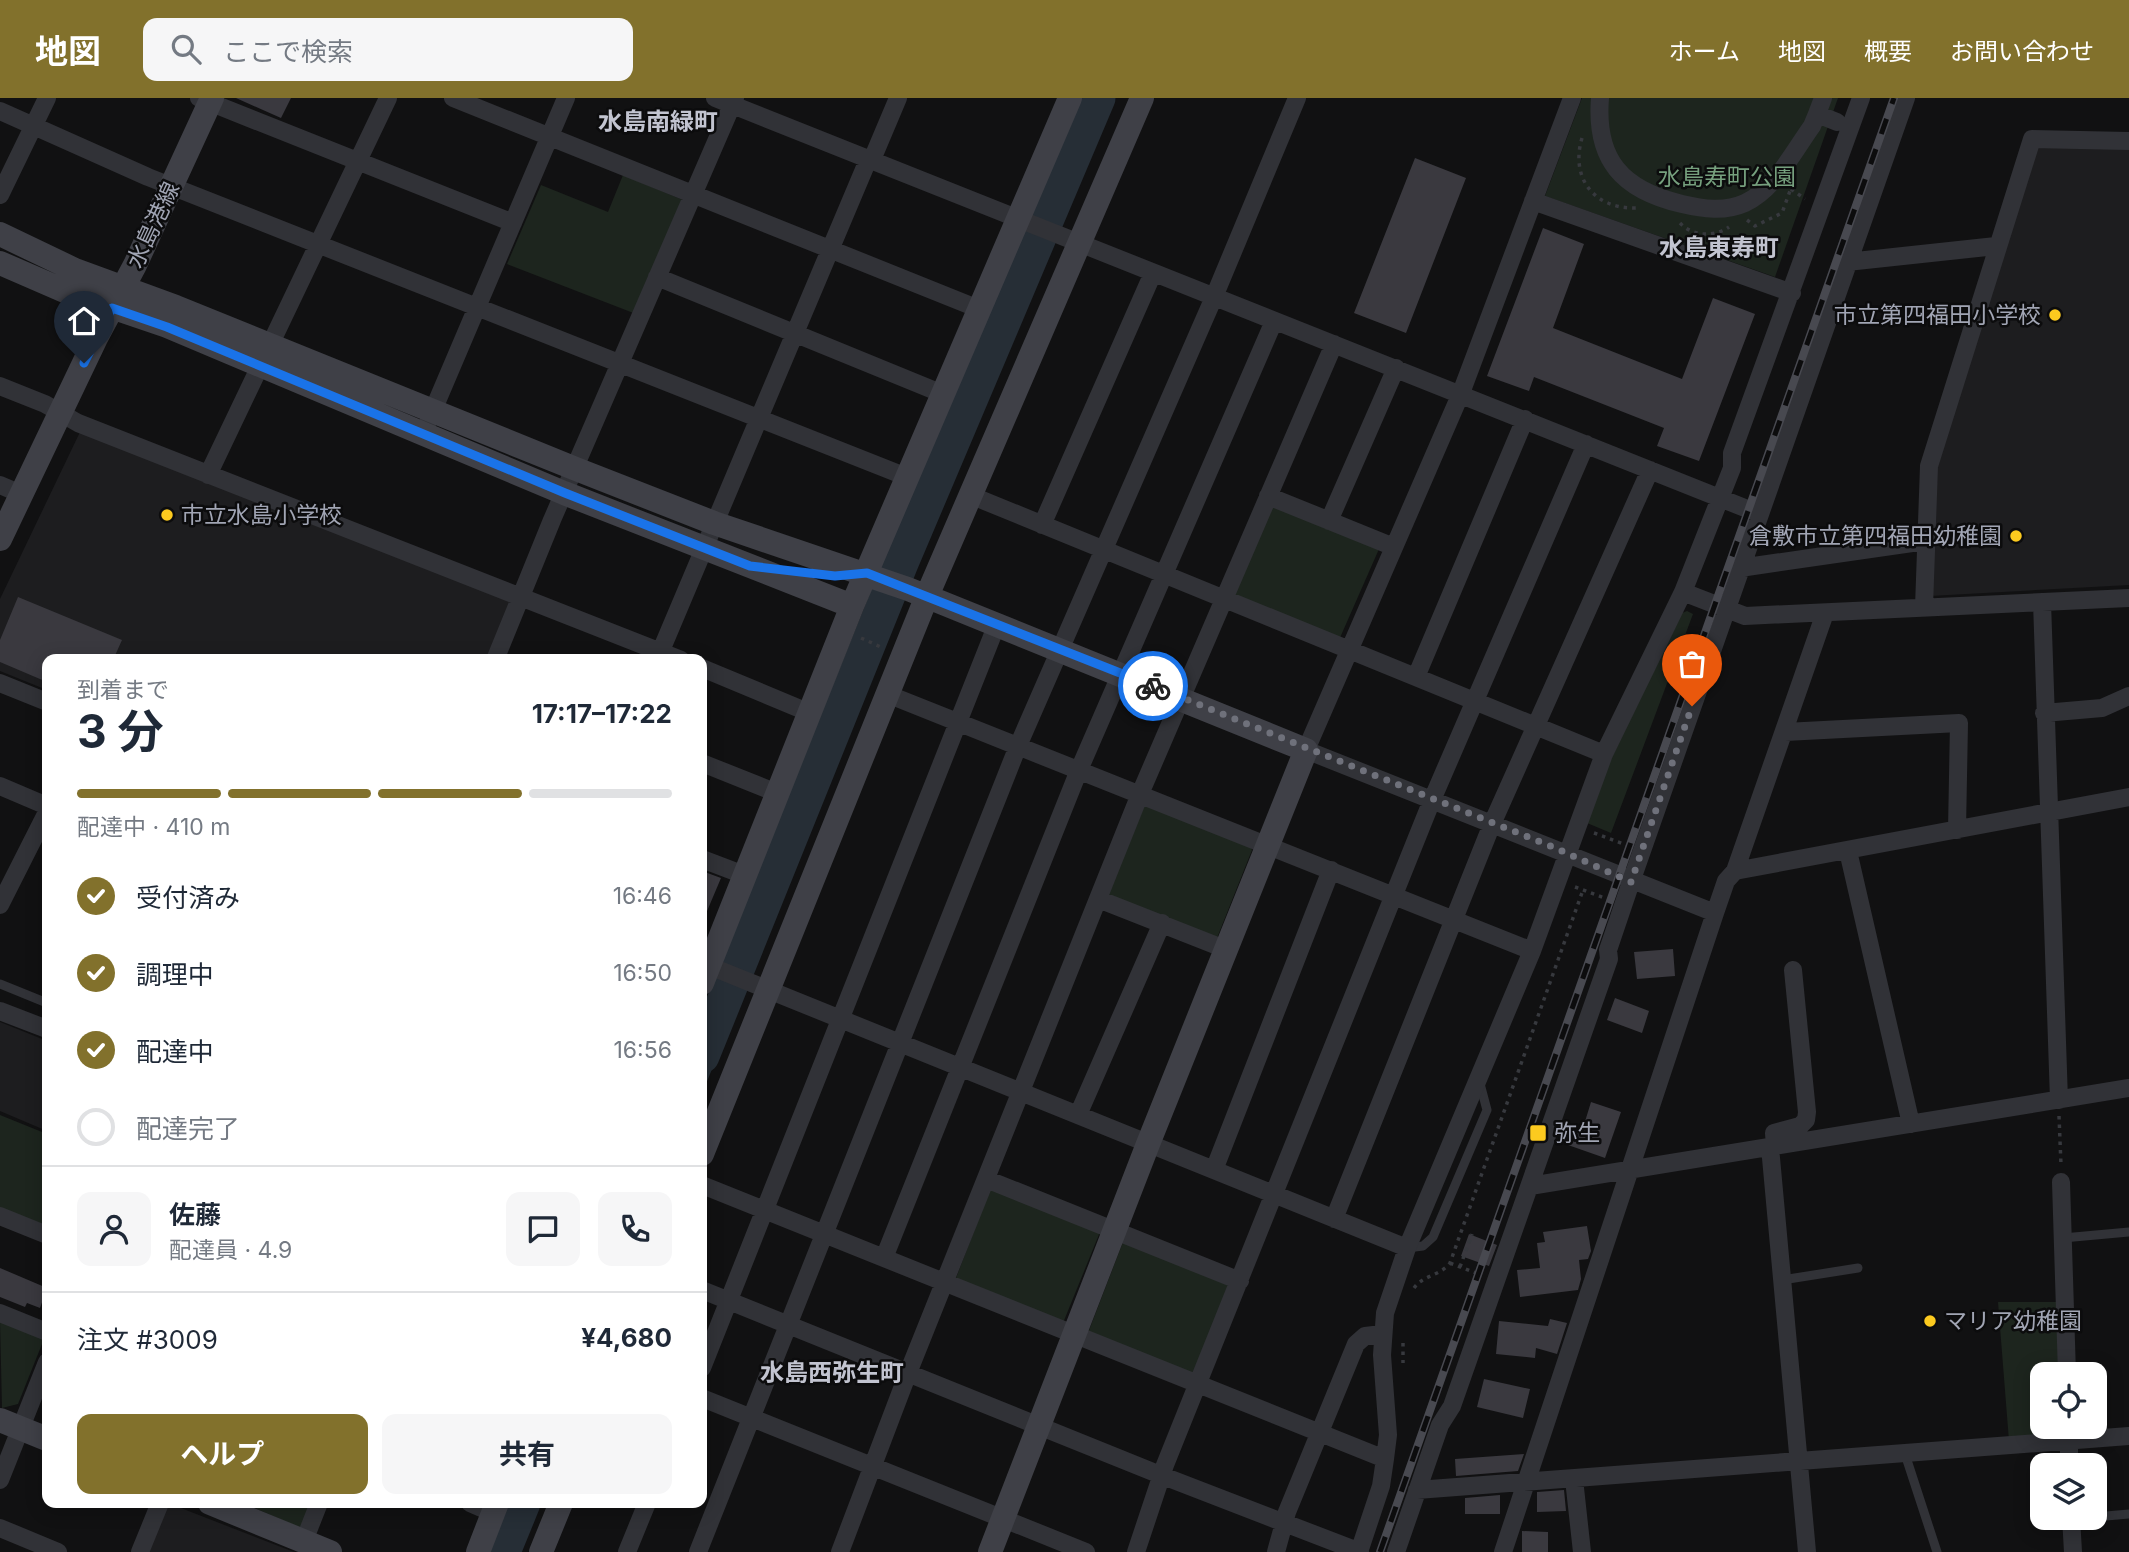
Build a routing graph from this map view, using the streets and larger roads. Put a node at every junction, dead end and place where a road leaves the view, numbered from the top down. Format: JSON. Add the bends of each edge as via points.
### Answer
{"nodes":[{"id":1,"x":47,"y":98,"type":"edge"},
{"id":2,"x":388,"y":98,"type":"edge"},
{"id":3,"x":453,"y":98,"type":"edge"},
{"id":4,"x":566,"y":98,"type":"edge"},
{"id":5,"x":898,"y":98,"type":"edge"},
{"id":6,"x":1070,"y":98,"type":"edge"},
{"id":7,"x":1142,"y":98,"type":"edge"},
{"id":8,"x":1297,"y":98,"type":"edge"},
{"id":9,"x":1572,"y":98,"type":"edge"},
{"id":10,"x":1600,"y":98,"type":"edge"},
{"id":11,"x":1861,"y":98,"type":"edge"},
{"id":12,"x":1906,"y":98,"type":"edge"},
{"id":13,"x":207,"y":99,"type":"edge"},
{"id":14,"x":727,"y":100,"type":"edge"},
{"id":15,"x":1820,"y":106,"type":"edge"},
{"id":16,"x":0,"y":111,"type":"edge"},
{"id":17,"x":1837,"y":122,"type":"dead end"},
{"id":18,"x":33,"y":127,"type":"junction"},
{"id":19,"x":549,"y":137,"type":"junction"},
{"id":20,"x":2129,"y":141,"type":"edge"},
{"id":21,"x":358,"y":160,"type":"junction"},
{"id":22,"x":869,"y":161,"type":"junction"},
{"id":23,"x":171,"y":186,"type":"junction"},
{"id":24,"x":0,"y":195,"type":"edge"},
{"id":25,"x":693,"y":195,"type":"junction"},
{"id":26,"x":1533,"y":201,"type":"junction"},
{"id":27,"x":1025,"y":222,"type":"junction"},
{"id":28,"x":513,"y":223,"type":"junction"},
{"id":29,"x":0,"y":234,"type":"edge"},
{"id":30,"x":1074,"y":241,"type":"junction"},
{"id":31,"x":318,"y":242,"type":"junction"},
{"id":32,"x":1996,"y":246,"type":"junction"},
{"id":33,"x":830,"y":250,"type":"junction"},
{"id":34,"x":0,"y":262,"type":"edge"},
{"id":35,"x":1847,"y":262,"type":"junction"},
{"id":36,"x":1153,"y":273,"type":"junction"},
{"id":37,"x":657,"y":277,"type":"junction"},
{"id":38,"x":1792,"y":293,"type":"junction"},
{"id":39,"x":1214,"y":297,"type":"junction"},
{"id":40,"x":118,"y":298,"type":"junction"},
{"id":41,"x":477,"y":308,"type":"junction"},
{"id":42,"x":979,"y":309,"type":"junction"},
{"id":43,"x":1274,"y":321,"type":"junction"},
{"id":44,"x":795,"y":334,"type":"junction"},
{"id":45,"x":269,"y":344,"type":"junction"},
{"id":46,"x":1334,"y":344,"type":"junction"},
{"id":47,"x":619,"y":364,"type":"junction"},
{"id":48,"x":258,"y":367,"type":"junction"},
{"id":49,"x":1396,"y":368,"type":"junction"},
{"id":50,"x":0,"y":386,"type":"edge"},
{"id":51,"x":1461,"y":393,"type":"junction"},
{"id":52,"x":943,"y":394,"type":"junction"},
{"id":53,"x":433,"y":411,"type":"junction"},
{"id":54,"x":60,"y":413,"type":"junction"},
{"id":55,"x":760,"y":418,"type":"junction"},
{"id":56,"x":1525,"y":419,"type":"junction"},
{"id":57,"x":423,"y":433,"type":"junction"},
{"id":58,"x":1586,"y":444,"type":"junction"},
{"id":59,"x":576,"y":469,"type":"junction"},
{"id":60,"x":1650,"y":470,"type":"junction"},
{"id":61,"x":208,"y":475,"type":"junction"},
{"id":62,"x":907,"y":477,"type":"junction"},
{"id":63,"x":11,"y":489,"type":"edge"},
{"id":64,"x":565,"y":493,"type":"junction"},
{"id":65,"x":970,"y":495,"type":"junction"},
{"id":66,"x":1268,"y":496,"type":"junction"},
{"id":67,"x":1720,"y":498,"type":"junction"},
{"id":68,"x":1760,"y":514,"type":"junction"},
{"id":69,"x":1329,"y":521,"type":"junction"},
{"id":70,"x":714,"y":523,"type":"junction"},
{"id":71,"x":1042,"y":525,"type":"junction"},
{"id":72,"x":0,"y":539,"type":"edge"},
{"id":73,"x":1926,"y":541,"type":"junction"},
{"id":74,"x":1394,"y":547,"type":"junction"},
{"id":75,"x":704,"y":548,"type":"junction"},
{"id":76,"x":1103,"y":551,"type":"junction"},
{"id":77,"x":750,"y":566,"type":"junction"},
{"id":78,"x":1740,"y":568,"type":"junction"},
{"id":79,"x":875,"y":576,"type":"junction"},
{"id":80,"x":1164,"y":576,"type":"junction"},
{"id":81,"x":1683,"y":592,"type":"junction"},
{"id":82,"x":917,"y":593,"type":"junction"},
{"id":83,"x":521,"y":596,"type":"junction"},
{"id":84,"x":2129,"y":598,"type":"edge"},
{"id":85,"x":1223,"y":599,"type":"junction"},
{"id":86,"x":2042,"y":602,"type":"junction"},
{"id":87,"x":852,"y":606,"type":"junction"},
{"id":88,"x":1924,"y":607,"type":"junction"},
{"id":89,"x":1726,"y":610,"type":"junction"},
{"id":90,"x":1825,"y":613,"type":"junction"},
{"id":91,"x":997,"y":624,"type":"junction"},
{"id":92,"x":1059,"y":649,"type":"junction"},
{"id":93,"x":1349,"y":650,"type":"junction"},
{"id":94,"x":497,"y":654,"type":"edge"},
{"id":95,"x":657,"y":654,"type":"edge"},
{"id":96,"x":659,"y":654,"type":"edge"},
{"id":97,"x":707,"y":670,"type":"edge"},
{"id":98,"x":1121,"y":674,"type":"junction"},
{"id":99,"x":1416,"y":677,"type":"junction"},
{"id":100,"x":0,"y":683,"type":"edge"},
{"id":101,"x":887,"y":694,"type":"junction"},
{"id":102,"x":2129,"y":695,"type":"edge"},
{"id":103,"x":1180,"y":697,"type":"junction"},
{"id":104,"x":42,"y":700,"type":"edge"},
{"id":105,"x":1476,"y":701,"type":"junction"},
{"id":106,"x":810,"y":713,"type":"junction"},
{"id":107,"x":2045,"y":713,"type":"junction"},
{"id":108,"x":958,"y":722,"type":"junction"},
{"id":109,"x":1536,"y":726,"type":"junction"},
{"id":110,"x":1785,"y":732,"type":"junction"},
{"id":111,"x":1017,"y":746,"type":"junction"},
{"id":112,"x":1306,"y":750,"type":"junction"},
{"id":113,"x":1604,"y":754,"type":"junction"},
{"id":114,"x":707,"y":766,"type":"edge"},
{"id":115,"x":1079,"y":770,"type":"junction"},
{"id":116,"x":0,"y":786,"type":"edge"},
{"id":117,"x":778,"y":793,"type":"junction"},
{"id":118,"x":1140,"y":794,"type":"junction"},
{"id":119,"x":2129,"y":797,"type":"edge"},
{"id":120,"x":1432,"y":800,"type":"junction"},
{"id":121,"x":42,"y":804,"type":"edge"},
{"id":122,"x":2048,"y":812,"type":"junction"},
{"id":123,"x":42,"y":821,"type":"edge"},
{"id":124,"x":1492,"y":824,"type":"junction"},
{"id":125,"x":1957,"y":830,"type":"junction"},
{"id":126,"x":1266,"y":843,"type":"junction"},
{"id":127,"x":1848,"y":850,"type":"junction"},
{"id":128,"x":1567,"y":853,"type":"junction"},
{"id":129,"x":707,"y":861,"type":"edge"},
{"id":130,"x":1331,"y":870,"type":"junction"},
{"id":131,"x":1735,"y":871,"type":"junction"},
{"id":132,"x":744,"y":875,"type":"junction"},
{"id":133,"x":1631,"y":882,"type":"junction"},
{"id":134,"x":3,"y":893,"type":"edge"},
{"id":135,"x":1394,"y":894,"type":"junction"},
{"id":136,"x":1098,"y":899,"type":"junction"},
{"id":137,"x":1715,"y":913,"type":"junction"},
{"id":138,"x":1455,"y":920,"type":"junction"},
{"id":139,"x":1162,"y":923,"type":"junction"},
{"id":140,"x":1225,"y":949,"type":"junction"},
{"id":141,"x":1532,"y":951,"type":"junction"},
{"id":142,"x":1793,"y":970,"type":"dead end"},
{"id":143,"x":710,"y":971,"type":"edge"},
{"id":144,"x":759,"y":986,"type":"junction"},
{"id":145,"x":0,"y":1011,"type":"edge"},
{"id":146,"x":839,"y":1018,"type":"junction"},
{"id":147,"x":42,"y":1027,"type":"edge"},
{"id":148,"x":900,"y":1043,"type":"junction"},
{"id":149,"x":960,"y":1068,"type":"junction"},
{"id":150,"x":2129,"y":1088,"type":"edge"},
{"id":151,"x":1021,"y":1092,"type":"junction"},
{"id":152,"x":2059,"y":1100,"type":"junction"},
{"id":153,"x":1078,"y":1115,"type":"junction"},
{"id":154,"x":1911,"y":1124,"type":"junction"},
{"id":155,"x":707,"y":1139,"type":"edge"},
{"id":156,"x":1148,"y":1144,"type":"junction"},
{"id":157,"x":1772,"y":1147,"type":"junction"},
{"id":158,"x":1213,"y":1170,"type":"junction"},
{"id":159,"x":1632,"y":1170,"type":"junction"},
{"id":160,"x":986,"y":1179,"type":"junction"},
{"id":161,"x":2061,"y":1182,"type":"road end"},
{"id":162,"x":1530,"y":1186,"type":"junction"},
{"id":163,"x":707,"y":1187,"type":"edge"},
{"id":164,"x":1274,"y":1195,"type":"junction"},
{"id":165,"x":762,"y":1209,"type":"junction"},
{"id":166,"x":0,"y":1216,"type":"edge"},
{"id":167,"x":1334,"y":1219,"type":"junction"},
{"id":168,"x":1114,"y":1230,"type":"junction"},
{"id":169,"x":42,"y":1233,"type":"edge"},
{"id":170,"x":822,"y":1233,"type":"junction"},
{"id":171,"x":1407,"y":1248,"type":"junction"},
{"id":172,"x":884,"y":1258,"type":"junction"},
{"id":173,"x":1240,"y":1281,"type":"junction"},
{"id":174,"x":945,"y":1282,"type":"junction"},
{"id":175,"x":707,"y":1292,"type":"edge"},
{"id":176,"x":728,"y":1300,"type":"junction"},
{"id":177,"x":0,"y":1313,"type":"edge"},
{"id":178,"x":788,"y":1325,"type":"junction"},
{"id":179,"x":42,"y":1330,"type":"edge"},
{"id":180,"x":1074,"y":1334,"type":"junction"},
{"id":181,"x":1382,"y":1334,"type":"junction"},
{"id":182,"x":707,"y":1355,"type":"edge"},
{"id":183,"x":2067,"y":1362,"type":"edge"},
{"id":184,"x":42,"y":1370,"type":"edge"},
{"id":185,"x":908,"y":1373,"type":"junction"},
{"id":186,"x":1198,"y":1384,"type":"junction"},
{"id":187,"x":707,"y":1400,"type":"edge"},
{"id":188,"x":751,"y":1418,"type":"junction"},
{"id":189,"x":10,"y":1424,"type":"edge"},
{"id":190,"x":1037,"y":1425,"type":"junction"},
{"id":191,"x":1320,"y":1434,"type":"junction"},
{"id":192,"x":2107,"y":1435,"type":"edge"},
{"id":193,"x":42,"y":1436,"type":"edge"},
{"id":194,"x":2129,"y":1436,"type":"edge"},
{"id":195,"x":2030,"y":1439,"type":"edge"},
{"id":196,"x":1385,"y":1459,"type":"junction"},
{"id":197,"x":1797,"y":1462,"type":"junction"},
{"id":198,"x":873,"y":1467,"type":"junction"},
{"id":199,"x":1163,"y":1476,"type":"junction"},
{"id":200,"x":1574,"y":1479,"type":"junction"},
{"id":201,"x":0,"y":1480,"type":"edge"},
{"id":202,"x":1527,"y":1480,"type":"junction"},
{"id":203,"x":1417,"y":1490,"type":"junction"},
{"id":204,"x":158,"y":1508,"type":"edge"},
{"id":205,"x":222,"y":1508,"type":"edge"},
{"id":206,"x":317,"y":1508,"type":"edge"},
{"id":207,"x":495,"y":1508,"type":"edge"},
{"id":208,"x":559,"y":1508,"type":"edge"},
{"id":209,"x":645,"y":1508,"type":"edge"},
{"id":210,"x":1002,"y":1519,"type":"junction"},
{"id":211,"x":1285,"y":1523,"type":"junction"},
{"id":212,"x":0,"y":1528,"type":"edge"},
{"id":213,"x":2072,"y":1530,"type":"edge"},
{"id":214,"x":304,"y":1541,"type":"junction"},
{"id":215,"x":58,"y":1552,"type":"edge"},
{"id":216,"x":140,"y":1552,"type":"edge"},
{"id":217,"x":330,"y":1552,"type":"edge"},
{"id":218,"x":478,"y":1552,"type":"edge"},
{"id":219,"x":541,"y":1552,"type":"edge"},
{"id":220,"x":626,"y":1552,"type":"edge"},
{"id":221,"x":698,"y":1552,"type":"edge"},
{"id":222,"x":840,"y":1552,"type":"edge"},
{"id":223,"x":990,"y":1552,"type":"edge"},
{"id":224,"x":1086,"y":1552,"type":"edge"},
{"id":225,"x":1136,"y":1552,"type":"edge"},
{"id":226,"x":1276,"y":1552,"type":"edge"},
{"id":227,"x":1360,"y":1552,"type":"edge"},
{"id":228,"x":1396,"y":1552,"type":"edge"},
{"id":229,"x":1503,"y":1552,"type":"edge"},
{"id":230,"x":1582,"y":1552,"type":"edge"},
{"id":231,"x":1807,"y":1552,"type":"edge"},
{"id":232,"x":2073,"y":1552,"type":"edge"}],
"edges":[{"from":1,"to":18,"type":"street"},
{"from":2,"to":21,"type":"street"},
{"from":3,"to":19,"type":"street"},
{"from":4,"to":19,"type":"street"},
{"from":5,"to":22,"type":"street"},
{"from":6,"to":27,"type":"street"},
{"from":7,"to":30,"type":"street"},
{"from":8,"to":39,"type":"street"},
{"from":9,"to":26,"type":"street"},
{"from":10,"to":15,"type":"street","via":[[1598,128],[1615,166],[1630,184],[1696,208],[1724,209],[1763,191],[1812,127]]},
{"from":11,"to":38,"type":"street"},
{"from":12,"to":35,"type":"street"},
{"from":13,"to":21,"type":"street"},
{"from":13,"to":23,"type":"street","name":"水島港線"},
{"from":14,"to":22,"type":"street"},
{"from":14,"to":25,"type":"street"},
{"from":15,"to":17,"type":"street"},
{"from":16,"to":18,"type":"street"},
{"from":18,"to":23,"type":"street"},
{"from":18,"to":24,"type":"street"},
{"from":19,"to":25,"type":"street"},
{"from":19,"to":28,"type":"street"},
{"from":20,"to":32,"type":"street","via":[[2032,139]]},
{"from":21,"to":28,"type":"street"},
{"from":21,"to":31,"type":"street"},
{"from":22,"to":27,"type":"street"},
{"from":22,"to":33,"type":"street"},
{"from":23,"to":31,"type":"street"},
{"from":23,"to":40,"type":"street","name":"水島港線"},
{"from":25,"to":33,"type":"street"},
{"from":25,"to":37,"type":"street"},
{"from":26,"to":38,"type":"street"},
{"from":26,"to":51,"type":"street"},
{"from":27,"to":30,"type":"street"},
{"from":27,"to":42,"type":"street"},
{"from":28,"to":41,"type":"street"},
{"from":29,"to":40,"type":"street","via":[[75,270]]},
{"from":30,"to":36,"type":"street"},
{"from":30,"to":65,"type":"street"},
{"from":31,"to":41,"type":"street"},
{"from":31,"to":45,"type":"street"},
{"from":32,"to":35,"type":"street"},
{"from":32,"to":73,"type":"street","via":[[1929,466]]},
{"from":33,"to":42,"type":"street"},
{"from":33,"to":44,"type":"street"},
{"from":34,"to":40,"type":"street"},
{"from":35,"to":68,"type":"street"},
{"from":36,"to":39,"type":"street"},
{"from":36,"to":71,"type":"street"},
{"from":37,"to":44,"type":"street"},
{"from":37,"to":47,"type":"street"},
{"from":38,"to":67,"type":"street","via":[[1732,453],[1732,468]]},
{"from":39,"to":43,"type":"street"},
{"from":39,"to":76,"type":"street"},
{"from":40,"to":45,"type":"street"},
{"from":40,"to":48,"type":"street","via":[[167,327]]},
{"from":40,"to":54,"type":"street","name":"水島港線"},
{"from":41,"to":47,"type":"street"},
{"from":41,"to":53,"type":"street"},
{"from":42,"to":52,"type":"street"},
{"from":43,"to":46,"type":"street"},
{"from":43,"to":80,"type":"street"},
{"from":44,"to":52,"type":"street"},
{"from":44,"to":55,"type":"street"},
{"from":45,"to":48,"type":"street"},
{"from":45,"to":53,"type":"street"},
{"from":46,"to":49,"type":"street"},
{"from":46,"to":66,"type":"street"},
{"from":47,"to":55,"type":"street"},
{"from":47,"to":59,"type":"street"},
{"from":48,"to":57,"type":"street"},
{"from":48,"to":61,"type":"street"},
{"from":49,"to":51,"type":"street"},
{"from":49,"to":69,"type":"street"},
{"from":50,"to":54,"type":"street"},
{"from":51,"to":56,"type":"street"},
{"from":51,"to":74,"type":"street"},
{"from":52,"to":62,"type":"street"},
{"from":53,"to":57,"type":"street"},
{"from":53,"to":59,"type":"street"},
{"from":54,"to":61,"type":"street"},
{"from":54,"to":63,"type":"street","name":"水島港線"},
{"from":55,"to":62,"type":"street"},
{"from":55,"to":70,"type":"street"},
{"from":56,"to":58,"type":"street"},
{"from":56,"to":99,"type":"street"},
{"from":57,"to":64,"type":"street"},
{"from":58,"to":60,"type":"street"},
{"from":58,"to":105,"type":"street"},
{"from":59,"to":64,"type":"street"},
{"from":59,"to":70,"type":"street"},
{"from":60,"to":67,"type":"street"},
{"from":60,"to":109,"type":"street"},
{"from":61,"to":83,"type":"street"},
{"from":62,"to":79,"type":"street"},
{"from":63,"to":72,"type":"street","name":"水島港線"},
{"from":64,"to":75,"type":"street"},
{"from":64,"to":83,"type":"street"},
{"from":65,"to":71,"type":"street"},
{"from":65,"to":82,"type":"street"},
{"from":66,"to":69,"type":"street"},
{"from":66,"to":85,"type":"street"},
{"from":67,"to":68,"type":"street"},
{"from":67,"to":81,"type":"street"},
{"from":68,"to":78,"type":"street"},
{"from":69,"to":74,"type":"street"},
{"from":70,"to":75,"type":"street"},
{"from":70,"to":79,"type":"street"},
{"from":71,"to":76,"type":"street"},
{"from":73,"to":78,"type":"street"},
{"from":73,"to":88,"type":"street"},
{"from":74,"to":93,"type":"street"},
{"from":75,"to":77,"type":"street"},
{"from":75,"to":96,"type":"street"},
{"from":76,"to":80,"type":"street"},
{"from":76,"to":92,"type":"street"},
{"from":77,"to":79,"type":"street"},
{"from":77,"to":87,"type":"street"},
{"from":78,"to":89,"type":"street"},
{"from":79,"to":82,"type":"street"},
{"from":79,"to":87,"type":"street"},
{"from":80,"to":85,"type":"street"},
{"from":80,"to":98,"type":"street"},
{"from":81,"to":89,"type":"street"},
{"from":81,"to":113,"type":"street"},
{"from":82,"to":91,"type":"street"},
{"from":82,"to":101,"type":"street"},
{"from":83,"to":94,"type":"street"},
{"from":83,"to":95,"type":"street"},
{"from":84,"to":86,"type":"street"},
{"from":85,"to":93,"type":"street"},
{"from":85,"to":103,"type":"street"},
{"from":86,"to":88,"type":"street"},
{"from":86,"to":107,"type":"street"},
{"from":87,"to":106,"type":"street"},
{"from":88,"to":90,"type":"street"},
{"from":89,"to":90,"type":"street","via":[[1745,616]]},
{"from":89,"to":133,"type":"street"},
{"from":90,"to":110,"type":"street"},
{"from":91,"to":92,"type":"street"},
{"from":91,"to":108,"type":"street"},
{"from":92,"to":98,"type":"street"},
{"from":92,"to":111,"type":"street"},
{"from":93,"to":99,"type":"street"},
{"from":93,"to":112,"type":"street"},
{"from":97,"to":106,"type":"street"},
{"from":98,"to":103,"type":"street"},
{"from":98,"to":115,"type":"street"},
{"from":99,"to":105,"type":"street"},
{"from":100,"to":104,"type":"street"},
{"from":101,"to":108,"type":"street"},
{"from":101,"to":144,"type":"street"},
{"from":102,"to":107,"type":"street","via":[[2102,708]]},
{"from":103,"to":112,"type":"street"},
{"from":103,"to":118,"type":"street"},
{"from":105,"to":109,"type":"street"},
{"from":105,"to":120,"type":"street"},
{"from":106,"to":117,"type":"street"},
{"from":107,"to":122,"type":"street"},
{"from":108,"to":111,"type":"street"},
{"from":108,"to":146,"type":"street"},
{"from":109,"to":113,"type":"street"},
{"from":109,"to":124,"type":"street"},
{"from":110,"to":125,"type":"street","via":[[1959,723]]},
{"from":110,"to":131,"type":"street"},
{"from":111,"to":115,"type":"street"},
{"from":111,"to":148,"type":"street"},
{"from":112,"to":120,"type":"street"},
{"from":112,"to":126,"type":"street"},
{"from":113,"to":128,"type":"street"},
{"from":114,"to":117,"type":"street"},
{"from":115,"to":118,"type":"street"},
{"from":115,"to":149,"type":"street"},
{"from":116,"to":121,"type":"street"},
{"from":117,"to":132,"type":"street"},
{"from":118,"to":126,"type":"street"},
{"from":118,"to":136,"type":"street"},
{"from":119,"to":122,"type":"street"},
{"from":120,"to":124,"type":"street"},
{"from":120,"to":135,"type":"street"},
{"from":122,"to":125,"type":"street"},
{"from":122,"to":152,"type":"street"},
{"from":123,"to":134,"type":"street"},
{"from":124,"to":128,"type":"street"},
{"from":124,"to":138,"type":"street"},
{"from":125,"to":127,"type":"street"},
{"from":126,"to":130,"type":"street"},
{"from":126,"to":140,"type":"street"},
{"from":127,"to":131,"type":"street"},
{"from":127,"to":154,"type":"street"},
{"from":128,"to":133,"type":"street"},
{"from":128,"to":141,"type":"street"},
{"from":129,"to":132,"type":"street"},
{"from":130,"to":135,"type":"street"},
{"from":130,"to":158,"type":"street"},
{"from":131,"to":137,"type":"street"},
{"from":132,"to":143,"type":"street"},
{"from":133,"to":137,"type":"street"},
{"from":133,"to":162,"type":"street"},
{"from":135,"to":138,"type":"street"},
{"from":135,"to":164,"type":"street"},
{"from":136,"to":139,"type":"street"},
{"from":136,"to":151,"type":"street"},
{"from":137,"to":159,"type":"street"},
{"from":138,"to":141,"type":"street"},
{"from":138,"to":167,"type":"street"},
{"from":139,"to":140,"type":"street"},
{"from":139,"to":153,"type":"street"},
{"from":140,"to":156,"type":"street"},
{"from":141,"to":171,"type":"street"},
{"from":142,"to":157,"type":"street","via":[[1806,1121],[1774,1133]]},
{"from":143,"to":144,"type":"street"},
{"from":144,"to":146,"type":"street"},
{"from":144,"to":155,"type":"street"},
{"from":145,"to":147,"type":"street"},
{"from":146,"to":148,"type":"street"},
{"from":146,"to":165,"type":"street"},
{"from":148,"to":149,"type":"street"},
{"from":148,"to":170,"type":"street"},
{"from":149,"to":151,"type":"street"},
{"from":149,"to":172,"type":"street"},
{"from":150,"to":152,"type":"street"},
{"from":151,"to":153,"type":"street"},
{"from":151,"to":160,"type":"street"},
{"from":152,"to":154,"type":"street"},
{"from":153,"to":156,"type":"street"},
{"from":154,"to":157,"type":"street"},
{"from":156,"to":158,"type":"street"},
{"from":156,"to":168,"type":"street"},
{"from":157,"to":159,"type":"street"},
{"from":157,"to":197,"type":"street"},
{"from":158,"to":164,"type":"street"},
{"from":159,"to":162,"type":"street"},
{"from":159,"to":202,"type":"street"},
{"from":160,"to":168,"type":"street"},
{"from":160,"to":174,"type":"street"},
{"from":161,"to":183,"type":"street"},
{"from":162,"to":203,"type":"street","via":[[1452,1406],[1440,1425]]},
{"from":163,"to":165,"type":"street"},
{"from":164,"to":167,"type":"street"},
{"from":164,"to":173,"type":"street"},
{"from":165,"to":170,"type":"street"},
{"from":165,"to":176,"type":"street"},
{"from":166,"to":169,"type":"street"},
{"from":167,"to":171,"type":"street"},
{"from":168,"to":173,"type":"street"},
{"from":168,"to":180,"type":"street"},
{"from":170,"to":172,"type":"street"},
{"from":170,"to":178,"type":"street"},
{"from":171,"to":181,"type":"street"},
{"from":172,"to":174,"type":"street"},
{"from":173,"to":186,"type":"street"},
{"from":174,"to":180,"type":"street"},
{"from":174,"to":185,"type":"street"},
{"from":175,"to":176,"type":"street"},
{"from":176,"to":178,"type":"street"},
{"from":176,"to":182,"type":"street"},
{"from":177,"to":179,"type":"street"},
{"from":178,"to":185,"type":"street"},
{"from":178,"to":188,"type":"street"},
{"from":180,"to":186,"type":"street"},
{"from":180,"to":190,"type":"street"},
{"from":181,"to":191,"type":"street","via":[[1365,1336],[1356,1344]]},
{"from":181,"to":196,"type":"street","via":[[1388,1435]]},
{"from":184,"to":189,"type":"street"},
{"from":185,"to":190,"type":"street"},
{"from":185,"to":198,"type":"street"},
{"from":186,"to":191,"type":"street"},
{"from":186,"to":199,"type":"street"},
{"from":187,"to":188,"type":"street"},
{"from":188,"to":198,"type":"street"},
{"from":188,"to":221,"type":"street"},
{"from":189,"to":193,"type":"street"},
{"from":189,"to":201,"type":"street"},
{"from":190,"to":199,"type":"street"},
{"from":190,"to":210,"type":"street"},
{"from":191,"to":196,"type":"street"},
{"from":191,"to":211,"type":"street"},
{"from":192,"to":194,"type":"street"},
{"from":195,"to":197,"type":"street"},
{"from":196,"to":227,"type":"street"},
{"from":197,"to":200,"type":"street"},
{"from":197,"to":231,"type":"street"},
{"from":198,"to":210,"type":"street"},
{"from":198,"to":222,"type":"street"},
{"from":199,"to":211,"type":"street"},
{"from":199,"to":225,"type":"street"},
{"from":200,"to":202,"type":"street"},
{"from":200,"to":230,"type":"street"},
{"from":202,"to":203,"type":"street"},
{"from":202,"to":229,"type":"street"},
{"from":203,"to":228,"type":"street"},
{"from":204,"to":216,"type":"street"},
{"from":205,"to":214,"type":"street"},
{"from":206,"to":214,"type":"street"},
{"from":207,"to":218,"type":"street"},
{"from":208,"to":219,"type":"street"},
{"from":209,"to":220,"type":"street"},
{"from":210,"to":223,"type":"street"},
{"from":210,"to":224,"type":"street"},
{"from":211,"to":226,"type":"street"},
{"from":211,"to":227,"type":"street"},
{"from":212,"to":215,"type":"street"},
{"from":213,"to":232,"type":"street"},
{"from":214,"to":217,"type":"street"}]}
